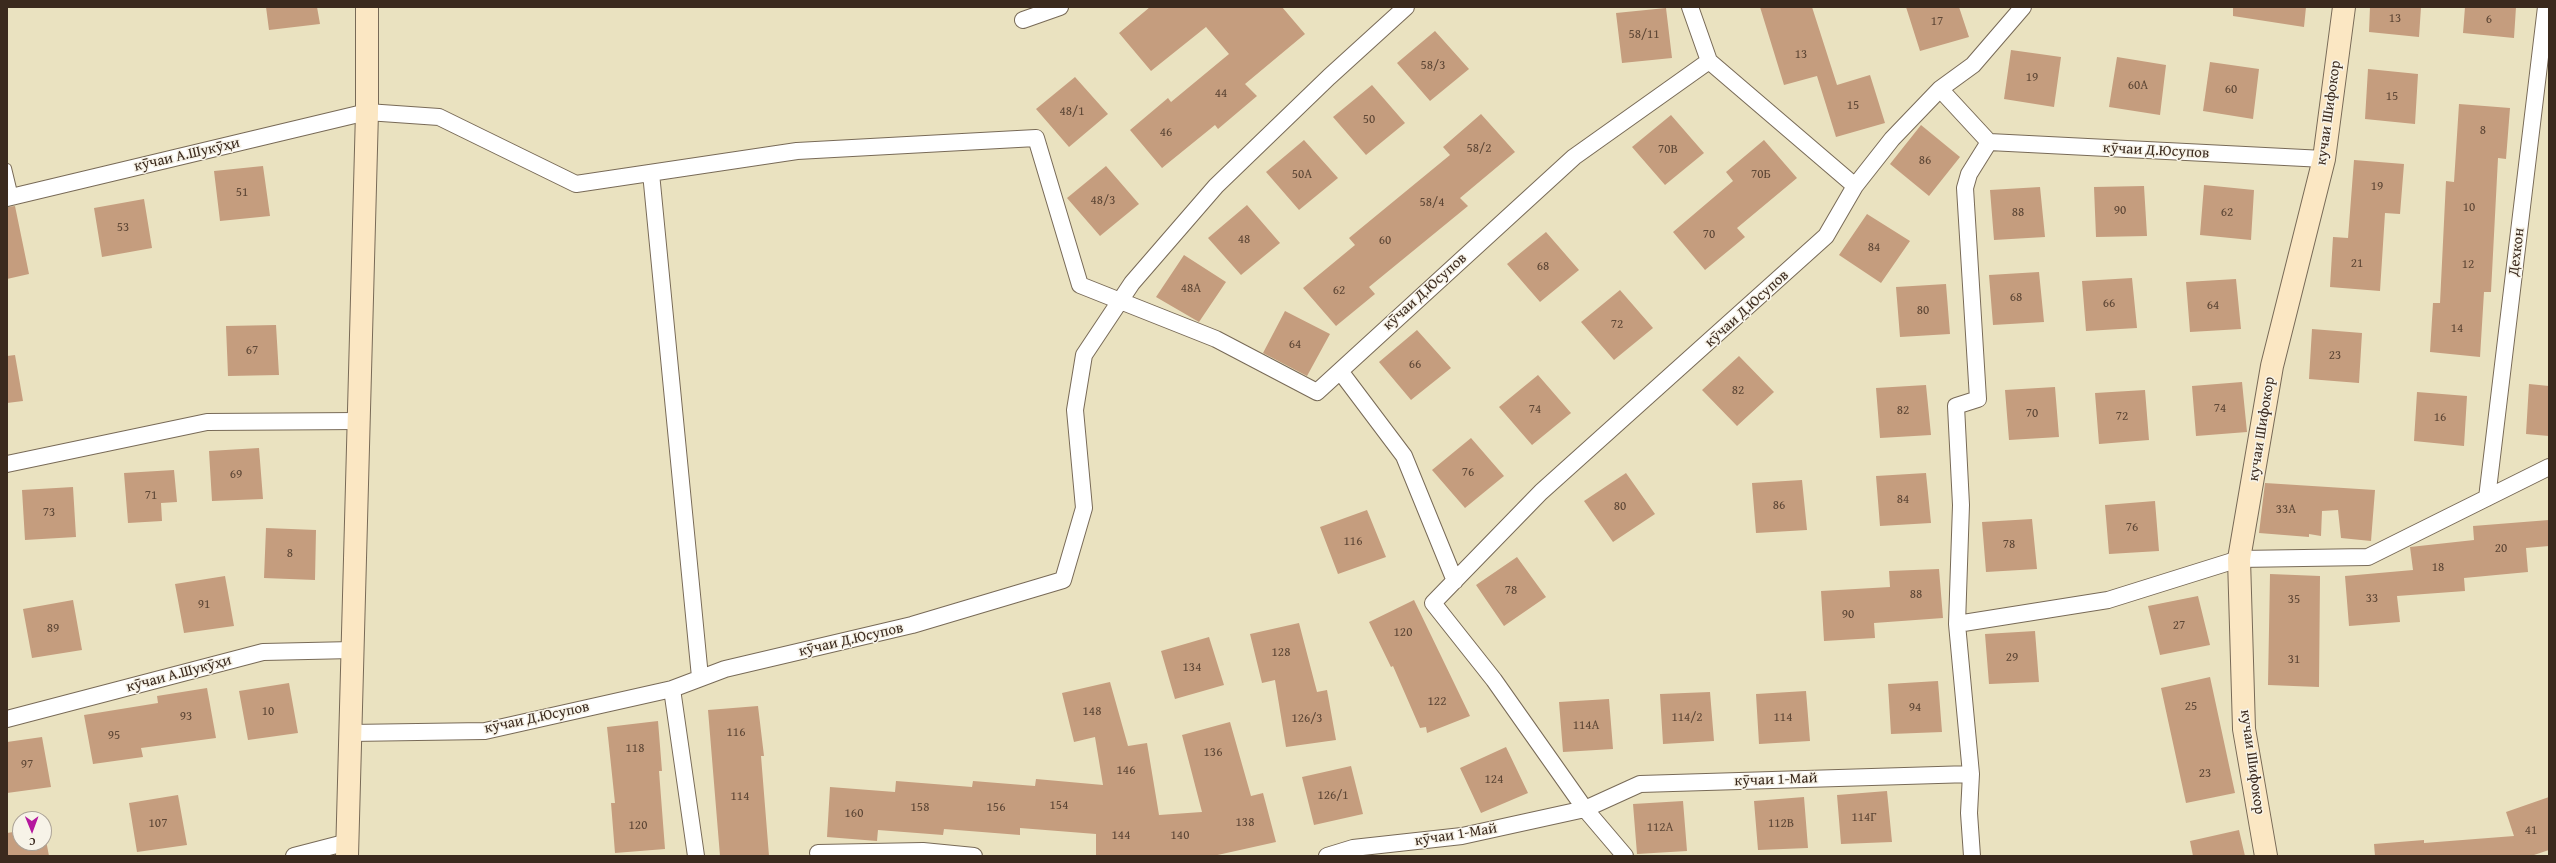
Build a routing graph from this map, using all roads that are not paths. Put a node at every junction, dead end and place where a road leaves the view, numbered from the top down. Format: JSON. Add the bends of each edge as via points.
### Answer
{"nodes":[{"id":1,"x":367,"y":7,"type":"edge"},
{"id":2,"x":1060,"y":7,"type":"edge"},
{"id":3,"x":1406,"y":7,"type":"edge"},
{"id":4,"x":1690,"y":7,"type":"edge"},
{"id":5,"x":2344,"y":7,"type":"edge"},
{"id":6,"x":2546,"y":7,"type":"edge"},
{"id":7,"x":2017,"y":10,"type":"edge"},
{"id":8,"x":1023,"y":20,"type":"dead end"},
{"id":9,"x":1708,"y":61,"type":"junction"},
{"id":10,"x":1940,"y":89,"type":"junction"},
{"id":11,"x":366,"y":112,"type":"junction"},
{"id":12,"x":1989,"y":142,"type":"junction"},
{"id":13,"x":2324,"y":159,"type":"junction"},
{"id":14,"x":7,"y":168,"type":"edge"},
{"id":15,"x":651,"y":173,"type":"junction"},
{"id":16,"x":1856,"y":186,"type":"junction"},
{"id":17,"x":10,"y":197,"type":"edge"},
{"id":18,"x":1117,"y":302,"type":"junction"},
{"id":19,"x":1340,"y":371,"type":"junction"},
{"id":20,"x":359,"y":421,"type":"junction"},
{"id":21,"x":7,"y":464,"type":"edge"},
{"id":22,"x":2549,"y":467,"type":"edge"},
{"id":23,"x":2487,"y":498,"type":"junction"},
{"id":24,"x":2239,"y":559,"type":"junction"},
{"id":25,"x":1455,"y":581,"type":"junction"},
{"id":26,"x":1957,"y":624,"type":"junction"},
{"id":27,"x":353,"y":650,"type":"junction"},
{"id":28,"x":700,"y":677,"type":"junction"},
{"id":29,"x":672,"y":689,"type":"junction"},
{"id":30,"x":7,"y":719,"type":"edge"},
{"id":31,"x":350,"y":733,"type":"junction"},
{"id":32,"x":1971,"y":774,"type":"junction"},
{"id":33,"x":1585,"y":809,"type":"junction"},
{"id":34,"x":347,"y":849,"type":"edge"},
{"id":35,"x":818,"y":853,"type":"dead end"},
{"id":36,"x":294,"y":856,"type":"edge"},
{"id":37,"x":696,"y":856,"type":"edge"},
{"id":38,"x":974,"y":856,"type":"edge"},
{"id":39,"x":1327,"y":856,"type":"edge"},
{"id":40,"x":1625,"y":856,"type":"edge"},
{"id":41,"x":1972,"y":856,"type":"edge"},
{"id":42,"x":2266,"y":856,"type":"edge"}],
"edges":[{"from":1,"to":11,"type":"street"},
{"from":2,"to":8,"type":"street"},
{"from":3,"to":18,"type":"street","name":"кӯчаи Д.Юсупов","via":[[1216,186]]},
{"from":4,"to":9,"type":"street"},
{"from":5,"to":13,"type":"street","name":"кучаи Шифокор"},
{"from":6,"to":23,"type":"street","name":"Дехкон"},
{"from":7,"to":10,"type":"street","name":"кӯчаи Д.Юсупов","via":[[1973,65]]},
{"from":9,"to":16,"type":"street"},
{"from":9,"to":19,"type":"street","name":"кӯчаи Д.Юсупов","via":[[1574,156]]},
{"from":10,"to":12,"type":"street"},
{"from":10,"to":16,"type":"street","name":"кӯчаи Д.Юсупов","via":[[1892,140]]},
{"from":11,"to":15,"type":"street","name":"кӯчаи А.Шукӯҳи","via":[[439,117],[576,184]]},
{"from":11,"to":17,"type":"street","name":"кӯчаи А.Шукӯҳи"},
{"from":11,"to":20,"type":"street"},
{"from":12,"to":13,"type":"street","name":"кӯчаи Д.Юсупов"},
{"from":12,"to":26,"type":"street","via":[[1968,174],[1965,188],[1978,399],[1956,406],[1961,505]]},
{"from":13,"to":24,"type":"street","name":"кучаи Шифокор","via":[[2272,366]]},
{"from":14,"to":17,"type":"lane"},
{"from":15,"to":18,"type":"street","name":"кӯчаи А.Шукӯҳи","via":[[797,151],[1036,138],[1080,285]]},
{"from":15,"to":28,"type":"street"},
{"from":16,"to":25,"type":"street","name":"кӯчаи Д.Юсупов","via":[[1826,236],[1541,492]]},
{"from":18,"to":19,"type":"street","name":"кӯчаи Д.Юсупов","via":[[1216,339],[1317,392]]},
{"from":18,"to":28,"type":"street","name":"кӯчаи Д.Юсупов","via":[[1084,355],[1078,384],[1074,410],[1084,508],[1063,580],[912,625]]},
{"from":19,"to":25,"type":"street","via":[[1404,456]]},
{"from":20,"to":21,"type":"street","via":[[206,422]]},
{"from":20,"to":27,"type":"street"},
{"from":22,"to":23,"type":"street"},
{"from":23,"to":24,"type":"street","via":[[2368,558]]},
{"from":24,"to":26,"type":"street","via":[[2108,600]]},
{"from":24,"to":42,"type":"street","name":"кучаи Шифокор","via":[[2244,729]]},
{"from":25,"to":33,"type":"street","name":"кӯчаи Д.Юсупов","via":[[1433,603],[1494,680]]},
{"from":26,"to":32,"type":"street"},
{"from":27,"to":30,"type":"street","name":"кӯчаи А.Шукӯҳи","via":[[263,652]]},
{"from":27,"to":31,"type":"street"},
{"from":28,"to":29,"type":"street","name":"кӯчаи Д.Юсупов"},
{"from":29,"to":31,"type":"street","name":"кӯчаи Д.Юсупов","via":[[485,731]]},
{"from":29,"to":37,"type":"street"},
{"from":31,"to":34,"type":"street"},
{"from":32,"to":33,"type":"street","name":"кӯчаи 1-Май","via":[[1640,784]]},
{"from":32,"to":41,"type":"street","via":[[1969,813]]},
{"from":33,"to":39,"type":"street","name":"кӯчаи 1-Май","via":[[1462,836],[1353,848]]},
{"from":33,"to":40,"type":"street"},
{"from":34,"to":36,"type":"street"},
{"from":35,"to":38,"type":"street","via":[[923,851]]}]}
